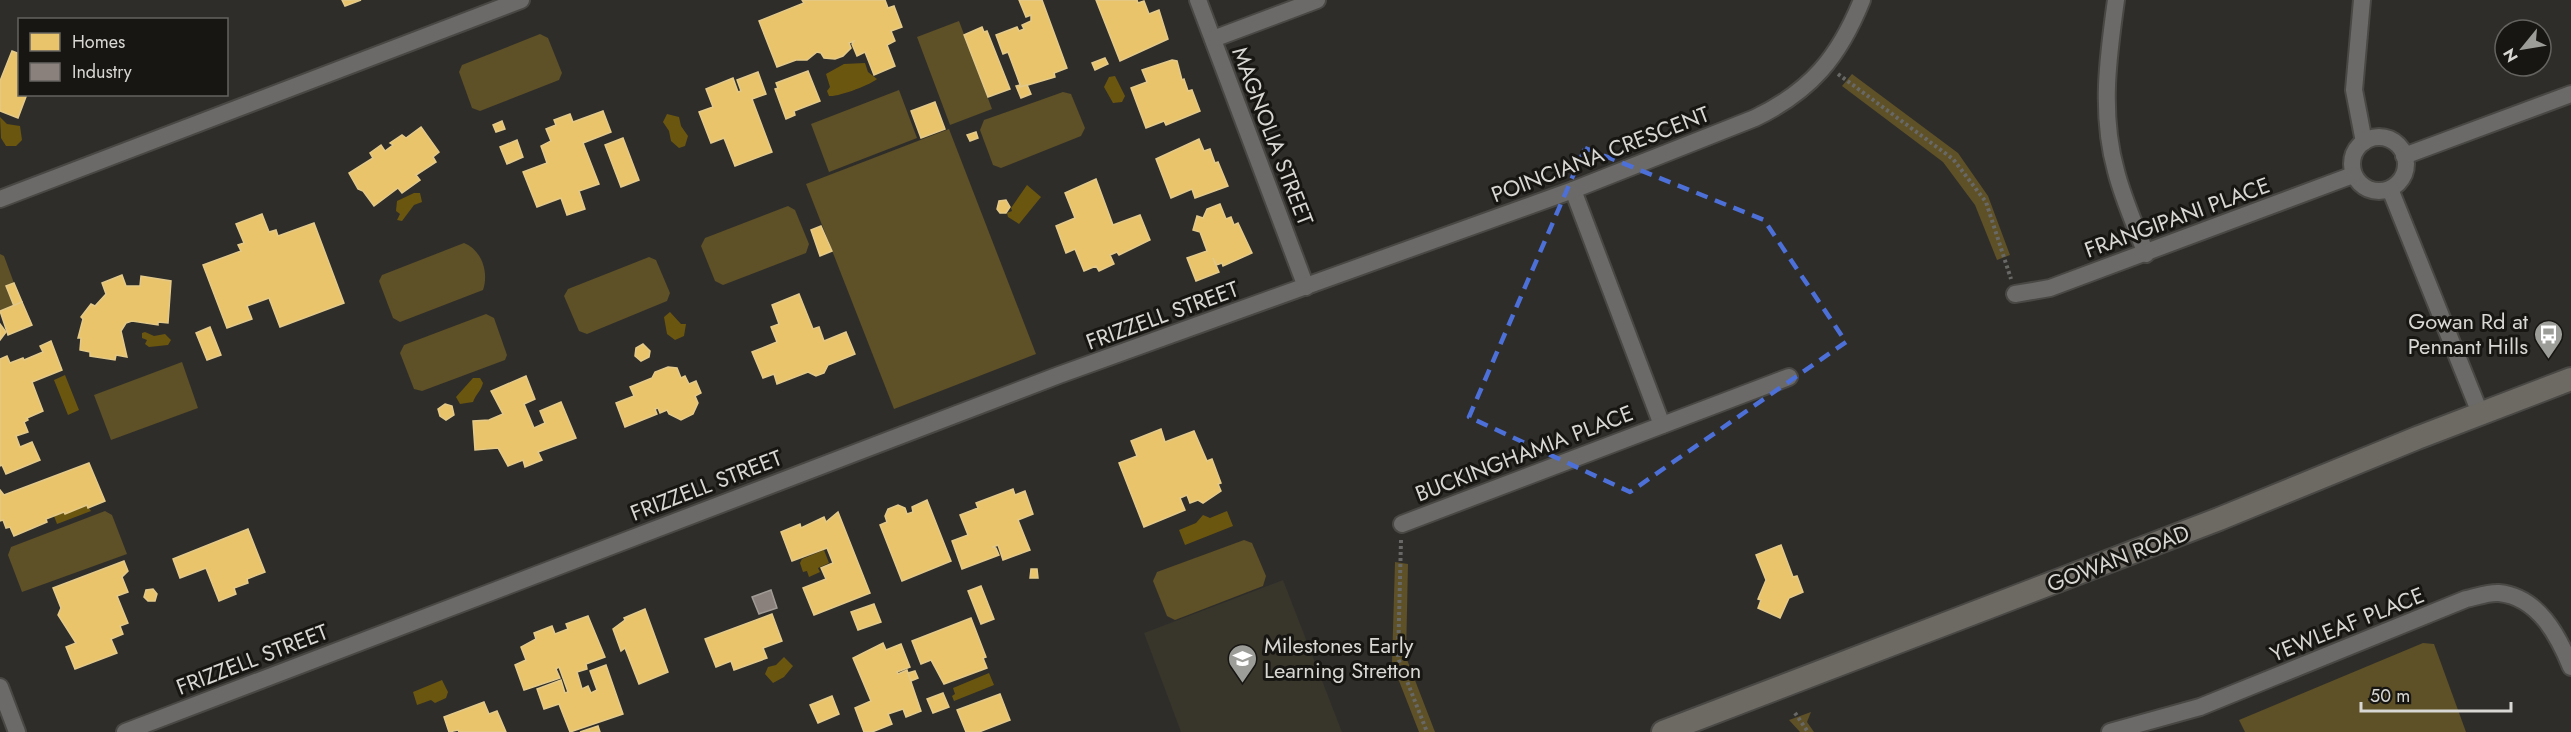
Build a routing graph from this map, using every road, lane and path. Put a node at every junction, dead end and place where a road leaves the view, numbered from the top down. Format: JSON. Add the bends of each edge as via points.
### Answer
{"nodes":[{"id":1,"x":521,"y":0,"type":"edge"},
{"id":2,"x":1198,"y":0,"type":"edge"},
{"id":3,"x":1317,"y":0,"type":"edge"},
{"id":4,"x":1862,"y":0,"type":"edge"},
{"id":5,"x":2116,"y":0,"type":"edge"},
{"id":6,"x":2362,"y":0,"type":"edge"},
{"id":7,"x":1213,"y":39,"type":"junction"},
{"id":8,"x":1827,"y":65,"type":"junction"},
{"id":9,"x":2571,"y":94,"type":"edge"},
{"id":10,"x":2364,"y":142,"type":"junction"},
{"id":11,"x":2404,"y":156,"type":"junction"},
{"id":12,"x":2354,"y":175,"type":"junction"},
{"id":13,"x":2390,"y":189,"type":"junction"},
{"id":14,"x":1573,"y":190,"type":"junction"},
{"id":15,"x":0,"y":199,"type":"edge"},
{"id":16,"x":2146,"y":254,"type":"junction"},
{"id":17,"x":1306,"y":287,"type":"junction"},
{"id":18,"x":2015,"y":294,"type":"joint"},
{"id":19,"x":1789,"y":377,"type":"dead end"},
{"id":20,"x":2571,"y":379,"type":"edge"},
{"id":21,"x":2480,"y":413,"type":"junction"},
{"id":22,"x":1662,"y":425,"type":"junction"},
{"id":23,"x":1402,"y":524,"type":"joint"},
{"id":24,"x":2571,"y":667,"type":"edge"},
{"id":25,"x":0,"y":687,"type":"edge"},
{"id":26,"x":1795,"y":713,"type":"dead end"},
{"id":27,"x":17,"y":732,"type":"edge"},
{"id":28,"x":125,"y":732,"type":"edge"},
{"id":29,"x":1427,"y":732,"type":"edge"},
{"id":30,"x":1663,"y":732,"type":"edge"},
{"id":31,"x":1808,"y":732,"type":"edge"},
{"id":32,"x":2110,"y":732,"type":"edge"}],
"edges":[{"from":1,"to":15,"type":"street"},
{"from":2,"to":7,"type":"street","name":"MAGNOLIA STREET"},
{"from":3,"to":7,"type":"street"},
{"from":4,"to":8,"type":"street","name":"POINCIANA CRESCENT","via":[[1848,35]]},
{"from":5,"to":16,"type":"street","via":[[2106,96],[2108,133],[2116,171]]},
{"from":6,"to":10,"type":"street","via":[[2354,90]]},
{"from":7,"to":17,"type":"street","name":"MAGNOLIA STREET"},
{"from":8,"to":14,"type":"street","name":"POINCIANA CRESCENT","via":[[1779,106]]},
{"from":8,"to":18,"type":"path","via":[[1953,159],[1986,202]]},
{"from":9,"to":11,"type":"street"},
{"from":10,"to":11,"type":"street","via":[[2373,138],[2392,141]]},
{"from":10,"to":12,"type":"street","via":[[2352,156]]},
{"from":11,"to":13,"type":"street","via":[[2402,178]]},
{"from":12,"to":13,"type":"street","via":[[2373,191]]},
{"from":12,"to":16,"type":"street","name":"FRANGIPANI PLACE"},
{"from":13,"to":21,"type":"street"},
{"from":14,"to":17,"type":"street","name":"POINCIANA CRESCENT"},
{"from":14,"to":22,"type":"street","name":"BUCKINGHAMIA PLACE"},
{"from":16,"to":18,"type":"street","name":"FRANGIPANI PLACE","via":[[2050,288]]},
{"from":17,"to":28,"type":"street","name":"FRIZZELL STREET","via":[[1059,375]]},
{"from":19,"to":22,"type":"street","name":"BUCKINGHAMIA PLACE"},
{"from":20,"to":21,"type":"main road","name":"GOWAN ROAD"},
{"from":21,"to":30,"type":"main road","name":"GOWAN ROAD","via":[[2220,519]]},
{"from":22,"to":23,"type":"street","name":"BUCKINGHAMIA PLACE"},
{"from":23,"to":29,"type":"path","via":[[1398,658]]},
{"from":24,"to":32,"type":"street","name":"YEWLEAF PLACE","via":[[2552,626],[2525,602],[2498,592],[2466,599],[2200,706]]},
{"from":25,"to":27,"type":"street"},
{"from":26,"to":31,"type":"path"}]}
